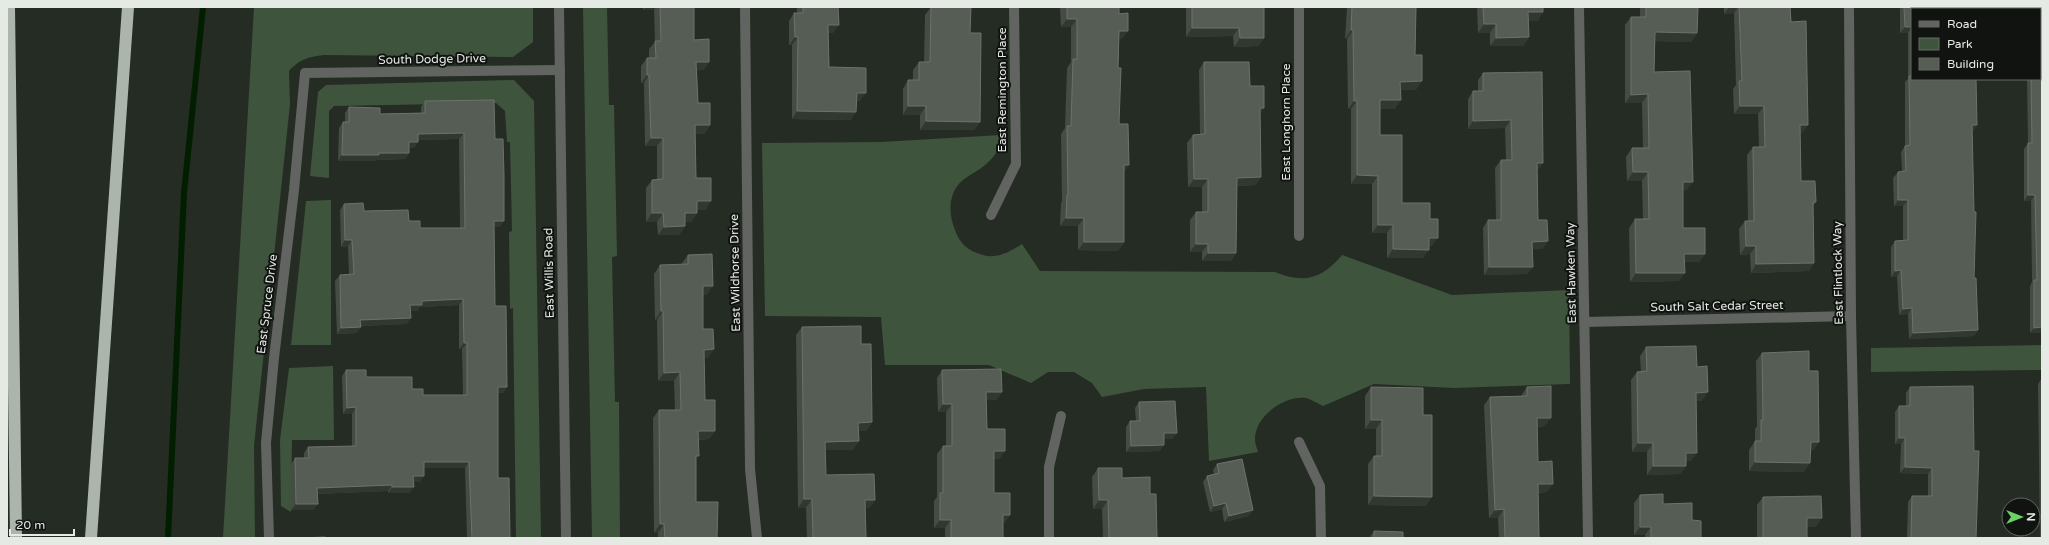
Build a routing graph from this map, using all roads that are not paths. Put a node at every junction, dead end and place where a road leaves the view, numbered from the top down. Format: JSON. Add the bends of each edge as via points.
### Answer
{"nodes":[{"id":1,"x":9,"y":7,"type":"edge"},
{"id":2,"x":128,"y":7,"type":"edge"},
{"id":3,"x":559,"y":7,"type":"edge"},
{"id":4,"x":745,"y":7,"type":"edge"},
{"id":5,"x":1014,"y":7,"type":"edge"},
{"id":6,"x":1299,"y":7,"type":"edge"},
{"id":7,"x":1579,"y":7,"type":"edge"},
{"id":8,"x":1849,"y":7,"type":"edge"},
{"id":9,"x":560,"y":70,"type":"junction"},
{"id":10,"x":305,"y":73,"type":"joint"},
{"id":11,"x":991,"y":215,"type":"dead end"},
{"id":12,"x":1299,"y":236,"type":"dead end"},
{"id":13,"x":1851,"y":316,"type":"junction"},
{"id":14,"x":1585,"y":322,"type":"junction"},
{"id":15,"x":1061,"y":416,"type":"dead end"},
{"id":16,"x":1299,"y":442,"type":"dead end"},
{"id":17,"x":16,"y":538,"type":"edge"},
{"id":18,"x":92,"y":538,"type":"edge"},
{"id":19,"x":269,"y":538,"type":"edge"},
{"id":20,"x":566,"y":538,"type":"edge"},
{"id":21,"x":757,"y":538,"type":"edge"},
{"id":22,"x":1048,"y":538,"type":"edge"},
{"id":23,"x":1321,"y":538,"type":"edge"},
{"id":24,"x":1588,"y":538,"type":"edge"},
{"id":25,"x":1856,"y":538,"type":"edge"}],
"edges":[{"from":1,"to":17,"type":"highway"},
{"from":2,"to":18,"type":"highway"},
{"from":3,"to":9,"type":"street","name":"East Willis Road"},
{"from":4,"to":21,"type":"street","name":"East Wildhorse Drive","via":[[750,469]]},
{"from":5,"to":11,"type":"street","name":"East Remington Place","via":[[1016,164]]},
{"from":6,"to":12,"type":"street","name":"East Longhorn Place"},
{"from":7,"to":14,"type":"street","name":"East Hawken Way"},
{"from":8,"to":13,"type":"street","name":"East Flintlock Way"},
{"from":9,"to":10,"type":"street","name":"South Dodge Drive"},
{"from":9,"to":20,"type":"street","name":"East Willis Road"},
{"from":10,"to":19,"type":"street","name":"East Spruce Drive","via":[[266,443]]},
{"from":13,"to":14,"type":"street","name":"South Salt Cedar Street"},
{"from":13,"to":25,"type":"street","name":"East Flintlock Way"},
{"from":14,"to":24,"type":"street","name":"East Hawken Way"},
{"from":15,"to":22,"type":"street","via":[[1048,467]]},
{"from":16,"to":23,"type":"street","via":[[1320,486]]}]}
